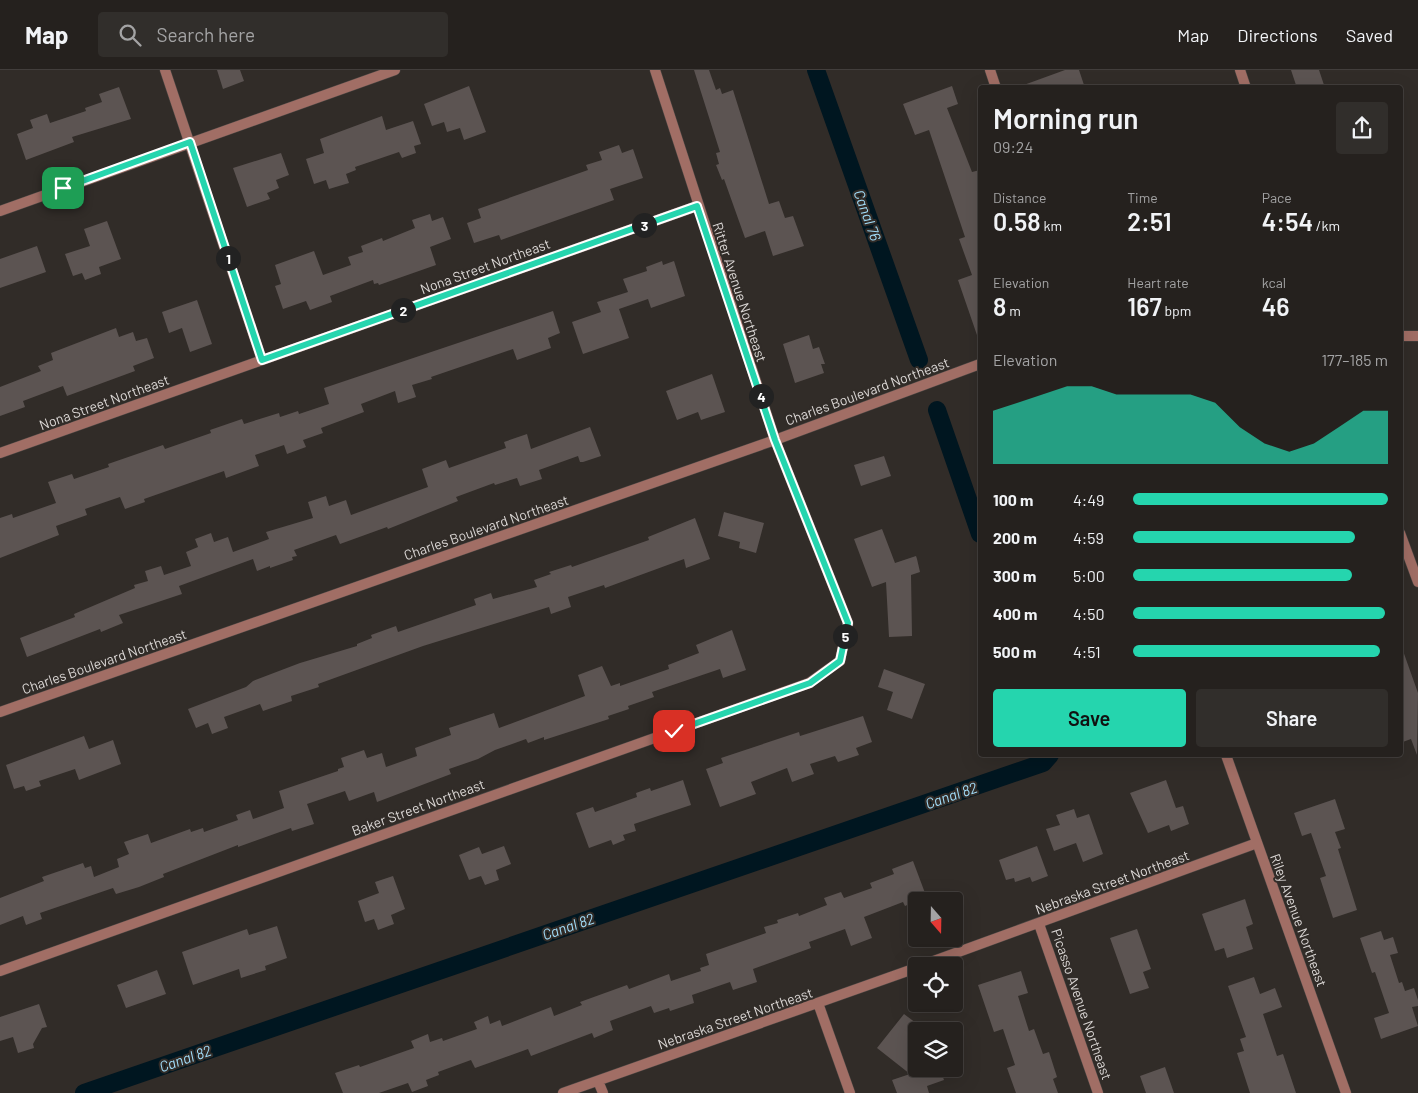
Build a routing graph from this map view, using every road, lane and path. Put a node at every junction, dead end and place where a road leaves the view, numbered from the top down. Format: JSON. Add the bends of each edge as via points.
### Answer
{"nodes":[{"id":1,"x":165,"y":70,"type":"edge"},
{"id":2,"x":395,"y":70,"type":"edge"},
{"id":3,"x":655,"y":70,"type":"edge"},
{"id":4,"x":990,"y":70,"type":"edge"},
{"id":5,"x":1240,"y":70,"type":"edge"},
{"id":6,"x":995,"y":85,"type":"edge"},
{"id":7,"x":1245,"y":85,"type":"edge"},
{"id":8,"x":190,"y":142,"type":"junction"},
{"id":9,"x":697,"y":206,"type":"junction"},
{"id":10,"x":0,"y":211,"type":"edge"},
{"id":11,"x":1403,"y":336,"type":"edge"},
{"id":12,"x":1418,"y":336,"type":"edge"},
{"id":13,"x":262,"y":360,"type":"junction"},
{"id":14,"x":978,"y":365,"type":"edge"},
{"id":15,"x":775,"y":440,"type":"junction"},
{"id":16,"x":0,"y":453,"type":"edge"},
{"id":17,"x":1403,"y":541,"type":"edge"},
{"id":18,"x":1418,"y":582,"type":"edge"},
{"id":19,"x":840,"y":661,"type":"joint"},
{"id":20,"x":0,"y":712,"type":"edge"},
{"id":21,"x":1227,"y":757,"type":"edge"},
{"id":22,"x":1257,"y":843,"type":"junction"},
{"id":23,"x":1039,"y":924,"type":"junction"},
{"id":24,"x":946,"y":957,"type":"edge"},
{"id":25,"x":0,"y":971,"type":"edge"},
{"id":26,"x":908,"y":971,"type":"edge"},
{"id":27,"x":818,"y":1003,"type":"junction"},
{"id":28,"x":598,"y":1081,"type":"junction"},
{"id":29,"x":562,"y":1093,"type":"edge"},
{"id":30,"x":603,"y":1093,"type":"edge"},
{"id":31,"x":850,"y":1093,"type":"edge"},
{"id":32,"x":1098,"y":1093,"type":"edge"},
{"id":33,"x":1346,"y":1093,"type":"edge"}],
"edges":[{"from":1,"to":8,"type":"street"},
{"from":2,"to":8,"type":"street"},
{"from":3,"to":9,"type":"street","name":"Ritter Avenue Northeast"},
{"from":4,"to":6,"type":"street"},
{"from":5,"to":7,"type":"street"},
{"from":8,"to":10,"type":"street"},
{"from":8,"to":13,"type":"street"},
{"from":9,"to":13,"type":"street","name":"Nona Street Northeast"},
{"from":9,"to":15,"type":"street","name":"Ritter Avenue Northeast"},
{"from":11,"to":12,"type":"street"},
{"from":13,"to":16,"type":"street","name":"Nona Street Northeast"},
{"from":14,"to":15,"type":"street","name":"Charles Boulevard Northeast"},
{"from":15,"to":19,"type":"street","name":"Ritter Avenue Northeast","via":[[848,623]]},
{"from":15,"to":20,"type":"street","name":"Charles Boulevard Northeast"},
{"from":17,"to":18,"type":"street"},
{"from":19,"to":25,"type":"street","name":"Baker Street Northeast","via":[[810,683]]},
{"from":21,"to":22,"type":"street","name":"Riley Avenue Northeast"},
{"from":22,"to":23,"type":"street","name":"Nebraska Street Northeast"},
{"from":22,"to":33,"type":"street","name":"Riley Avenue Northeast"},
{"from":23,"to":24,"type":"street","name":"Nebraska Street Northeast"},
{"from":23,"to":32,"type":"street","name":"Picasso Avenue Northeast"},
{"from":26,"to":27,"type":"street","name":"Nebraska Street Northeast"},
{"from":27,"to":28,"type":"street","name":"Nebraska Street Northeast"},
{"from":27,"to":31,"type":"street"},
{"from":28,"to":29,"type":"street","name":"Nebraska Street Northeast"},
{"from":28,"to":30,"type":"street"}]}
